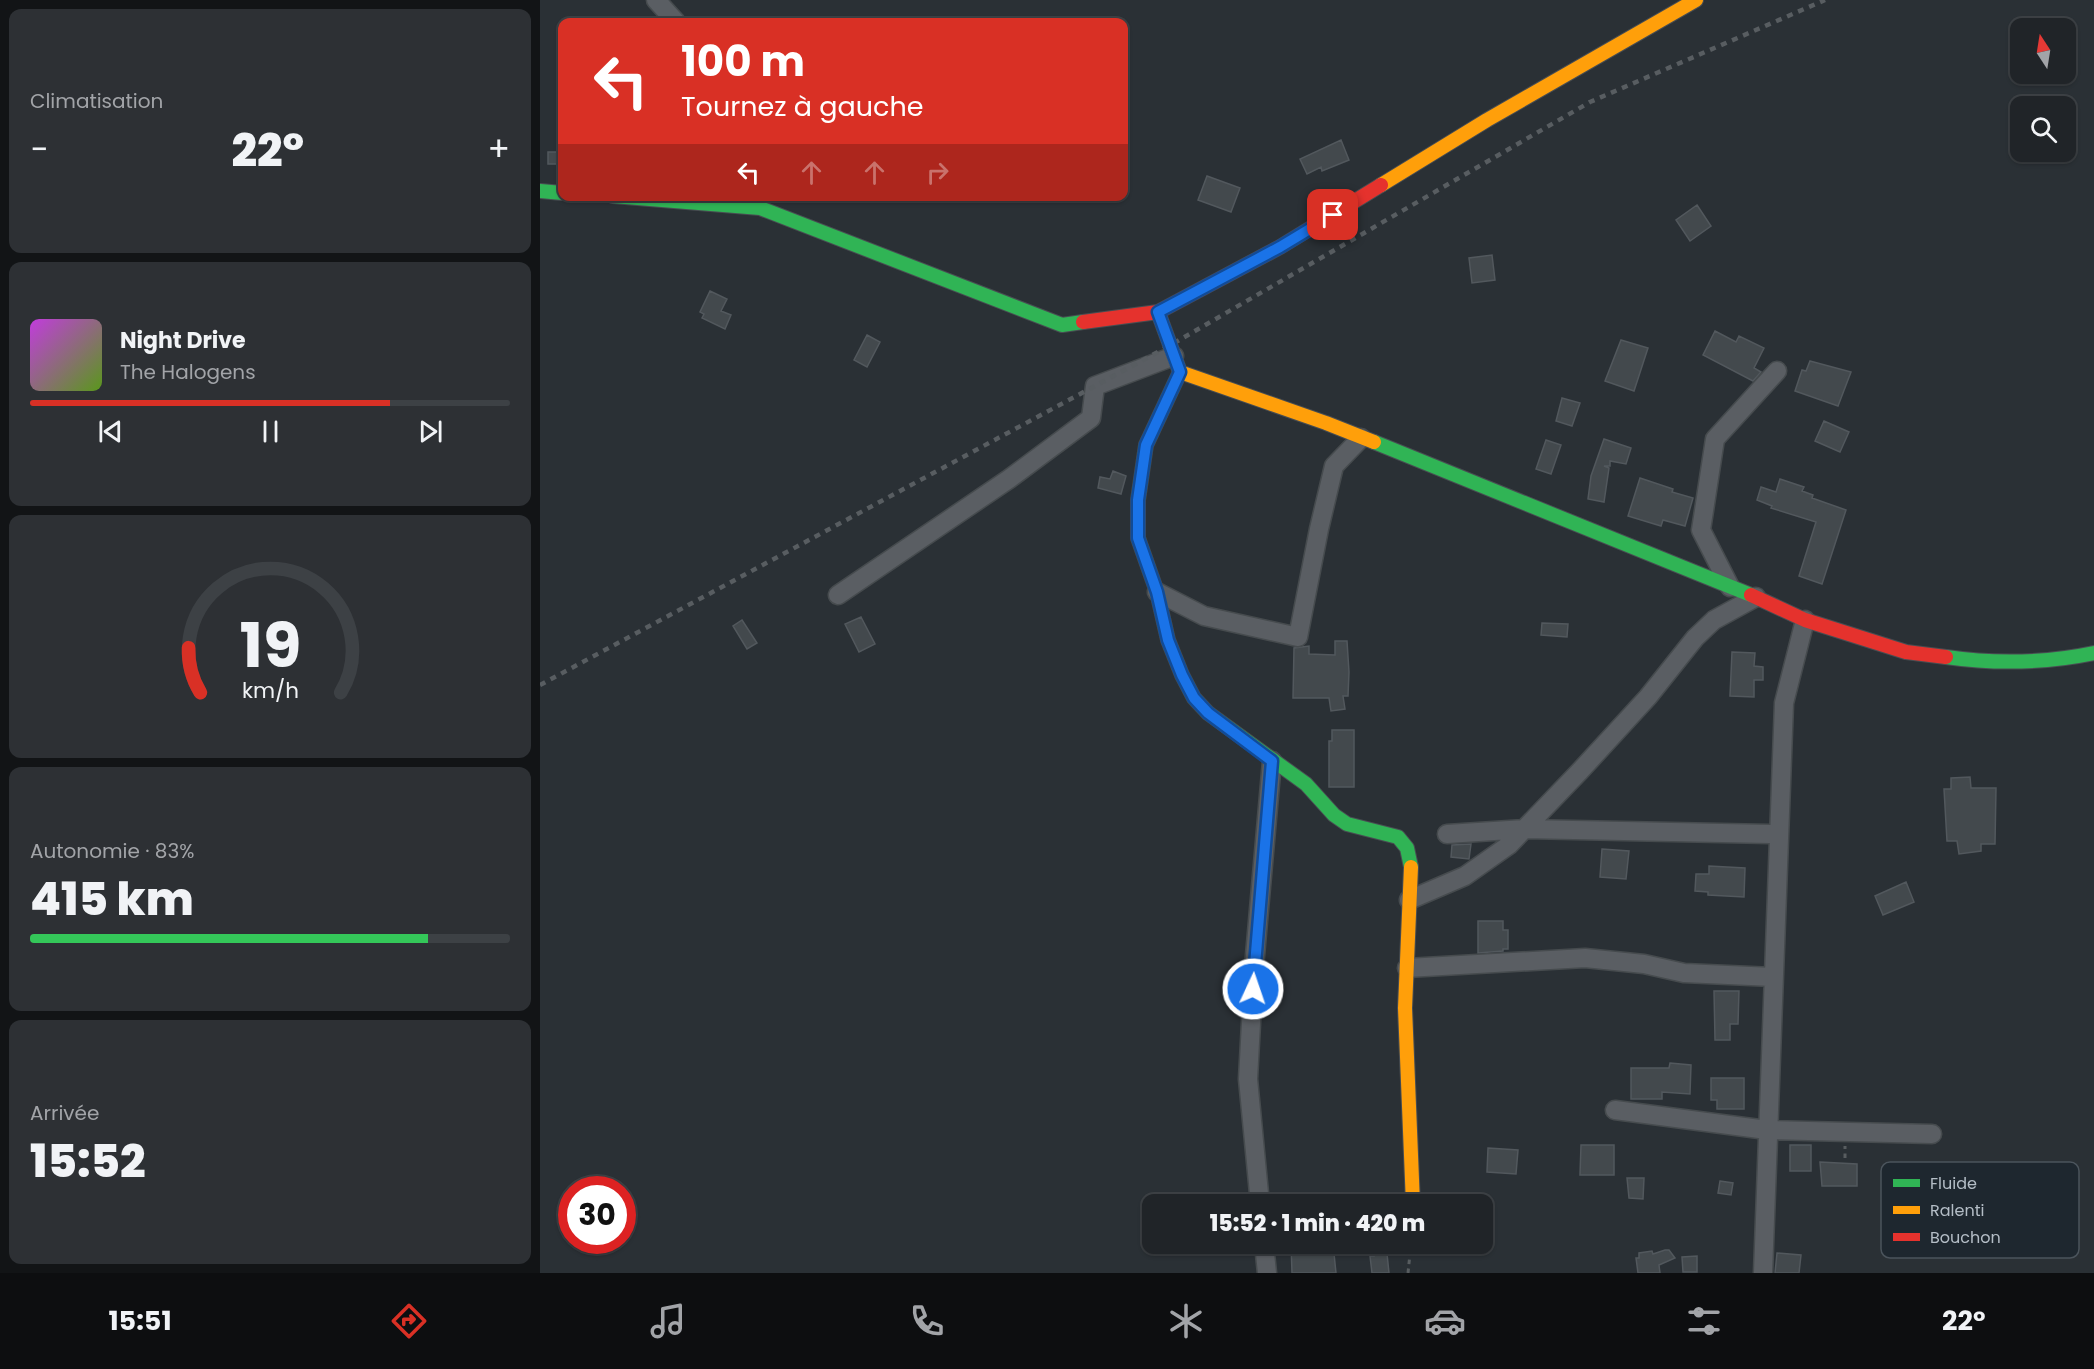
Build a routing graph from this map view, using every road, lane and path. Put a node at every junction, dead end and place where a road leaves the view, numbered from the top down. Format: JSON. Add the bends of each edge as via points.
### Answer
{"nodes":[{"id":1,"x":656,"y":0,"type":"edge"},
{"id":2,"x":1696,"y":0,"type":"edge"},
{"id":3,"x":672,"y":18,"type":"edge"},
{"id":4,"x":540,"y":191,"type":"edge"},
{"id":5,"x":558,"y":193,"type":"edge"},
{"id":6,"x":734,"y":201,"type":"edge"},
{"id":7,"x":758,"y":202,"type":"edge"},
{"id":8,"x":1158,"y":312,"type":"junction"},
{"id":9,"x":1177,"y":364,"type":"junction"},
{"id":10,"x":1777,"y":371,"type":"dead end"},
{"id":11,"x":1361,"y":438,"type":"junction"},
{"id":12,"x":1730,"y":587,"type":"junction"},
{"id":13,"x":1157,"y":592,"type":"junction"},
{"id":14,"x":837,"y":595,"type":"dead end"},
{"id":15,"x":1756,"y":597,"type":"junction"},
{"id":16,"x":1805,"y":620,"type":"junction"},
{"id":17,"x":2094,"y":653,"type":"edge"},
{"id":18,"x":1272,"y":761,"type":"junction"},
{"id":19,"x":1525,"y":829,"type":"junction"},
{"id":20,"x":1447,"y":834,"type":"dead end"},
{"id":21,"x":1770,"y":834,"type":"dead end"},
{"id":22,"x":1409,"y":900,"type":"junction"},
{"id":23,"x":1407,"y":968,"type":"junction"},
{"id":24,"x":1773,"y":976,"type":"junction"},
{"id":25,"x":1615,"y":1110,"type":"dead end"},
{"id":26,"x":1767,"y":1130,"type":"junction"},
{"id":27,"x":1932,"y":1134,"type":"dead end"},
{"id":28,"x":1259,"y":1194,"type":"edge"},
{"id":29,"x":1413,"y":1194,"type":"edge"},
{"id":30,"x":1265,"y":1254,"type":"edge"},
{"id":31,"x":1410,"y":1254,"type":"edge"},
{"id":32,"x":1267,"y":1273,"type":"edge"},
{"id":33,"x":1408,"y":1273,"type":"edge"},
{"id":34,"x":1763,"y":1273,"type":"edge"}],
"edges":[{"from":1,"to":3,"type":"street"},
{"from":2,"to":8,"type":"street","via":[[1487,120],[1280,247]]},
{"from":4,"to":5,"type":"street"},
{"from":6,"to":7,"type":"street"},
{"from":7,"to":8,"type":"street","via":[[1062,325]]},
{"from":8,"to":9,"type":"street"},
{"from":9,"to":11,"type":"street"},
{"from":9,"to":13,"type":"street","via":[[1146,445],[1138,500],[1138,538]]},
{"from":9,"to":14,"type":"street","via":[[1095,386],[1091,418],[1009,479]]},
{"from":10,"to":12,"type":"street","via":[[1715,439],[1701,530]]},
{"from":11,"to":12,"type":"street"},
{"from":11,"to":13,"type":"street","via":[[1334,466],[1298,637],[1204,616]]},
{"from":12,"to":15,"type":"street"},
{"from":13,"to":18,"type":"street","via":[[1168,640],[1194,698]]},
{"from":15,"to":16,"type":"street"},
{"from":15,"to":19,"type":"street","via":[[1714,620],[1695,638],[1648,697]]},
{"from":16,"to":17,"type":"street","via":[[1906,652],[1966,660],[2060,660]]},
{"from":16,"to":24,"type":"street","via":[[1784,703]]},
{"from":18,"to":22,"type":"street","via":[[1306,784],[1347,824],[1404,842],[1411,861]]},
{"from":18,"to":28,"type":"street","via":[[1248,1079]]},
{"from":19,"to":20,"type":"street"},
{"from":19,"to":21,"type":"street"},
{"from":19,"to":22,"type":"street","via":[[1465,876]]},
{"from":22,"to":23,"type":"street"},
{"from":23,"to":24,"type":"street","via":[[1585,958],[1644,964],[1684,974]]},
{"from":23,"to":29,"type":"street"},
{"from":24,"to":26,"type":"street"},
{"from":25,"to":26,"type":"street"},
{"from":26,"to":27,"type":"street"},
{"from":26,"to":34,"type":"street"},
{"from":30,"to":32,"type":"street"},
{"from":31,"to":33,"type":"path"}]}
